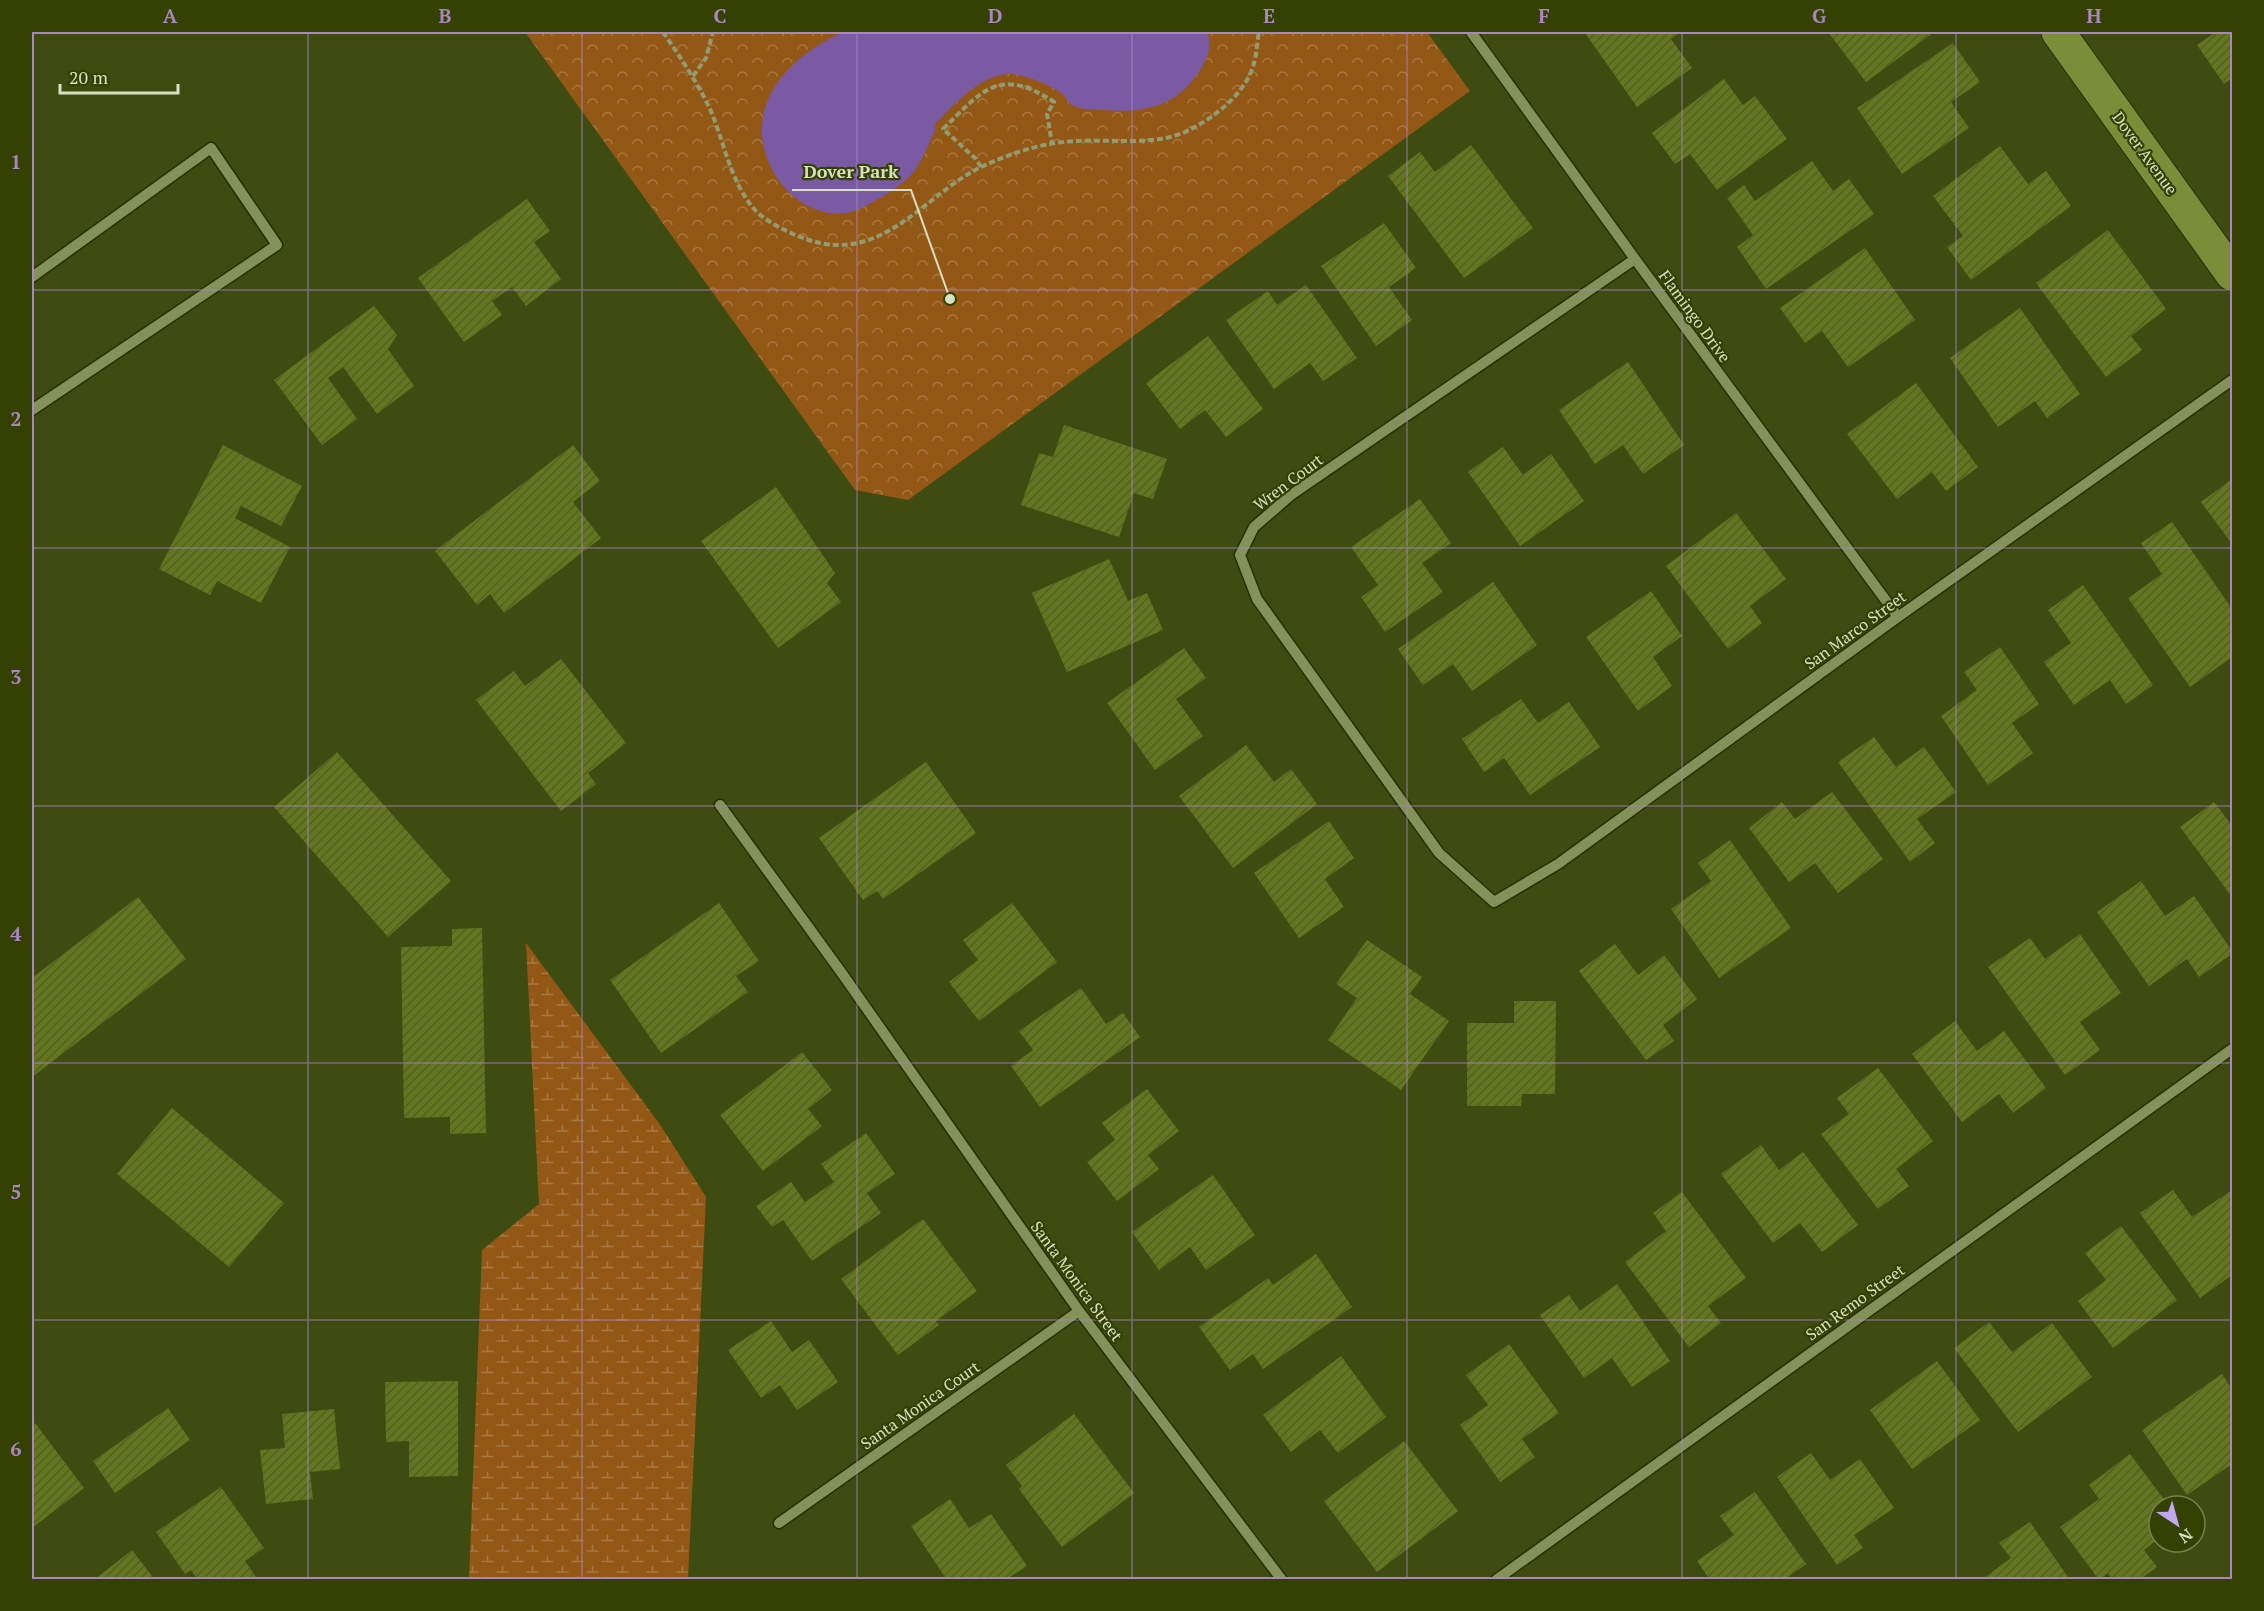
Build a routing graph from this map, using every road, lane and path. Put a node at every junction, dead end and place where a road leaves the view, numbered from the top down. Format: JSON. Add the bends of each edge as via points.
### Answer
{"nodes":[{"id":1,"x":663,"y":32,"type":"edge"},
{"id":2,"x":713,"y":32,"type":"edge"},
{"id":3,"x":1259,"y":32,"type":"edge"},
{"id":4,"x":1472,"y":32,"type":"edge"},
{"id":5,"x":2058,"y":32,"type":"edge"},
{"id":6,"x":693,"y":76,"type":"junction"},
{"id":7,"x":1052,"y":142,"type":"junction"},
{"id":8,"x":981,"y":167,"type":"junction"},
{"id":9,"x":1635,"y":259,"type":"junction"},
{"id":10,"x":2232,"y":274,"type":"edge"},
{"id":11,"x":32,"y":277,"type":"edge"},
{"id":12,"x":2232,"y":380,"type":"edge"},
{"id":13,"x":32,"y":410,"type":"edge"},
{"id":14,"x":1898,"y":617,"type":"junction"},
{"id":15,"x":720,"y":805,"type":"dead end"},
{"id":16,"x":1494,"y":902,"type":"joint"},
{"id":17,"x":2232,"y":1049,"type":"edge"},
{"id":18,"x":1079,"y":1311,"type":"junction"},
{"id":19,"x":779,"y":1523,"type":"dead end"},
{"id":20,"x":1282,"y":1580,"type":"edge"},
{"id":21,"x":1496,"y":1580,"type":"edge"}],
"edges":[{"from":1,"to":6,"type":"path"},
{"from":2,"to":6,"type":"path","via":[[706,58]]},
{"from":3,"to":7,"type":"path","via":[[1254,64],[1233,99],[1185,132],[1161,139]]},
{"from":4,"to":9,"type":"street","name":"Flamingo Drive"},
{"from":5,"to":10,"type":"main road","name":"Dover Avenue"},
{"from":6,"to":8,"type":"path","via":[[754,209],[778,226],[810,240],[841,245],[872,239],[896,228]]},
{"from":7,"to":8,"type":"path"},
{"from":7,"to":8,"type":"path","via":[[1047,114],[1054,102],[1034,89],[1002,84],[983,92],[943,129]]},
{"from":9,"to":14,"type":"street","name":"Flamingo Drive"},
{"from":9,"to":16,"type":"street","name":"Wren Court","via":[[1290,495],[1254,527],[1240,555],[1257,598],[1438,853]]},
{"from":11,"to":13,"type":"street","via":[[211,148],[277,245]]},
{"from":12,"to":14,"type":"street","name":"San Marco Street"},
{"from":14,"to":16,"type":"street","name":"San Marco Street","via":[[1558,864]]},
{"from":15,"to":18,"type":"street","name":"Santa Monica Street"},
{"from":17,"to":21,"type":"street","name":"San Remo Street"},
{"from":18,"to":19,"type":"street","name":"Santa Monica Court"},
{"from":18,"to":20,"type":"street","name":"Santa Monica Street"}]}
